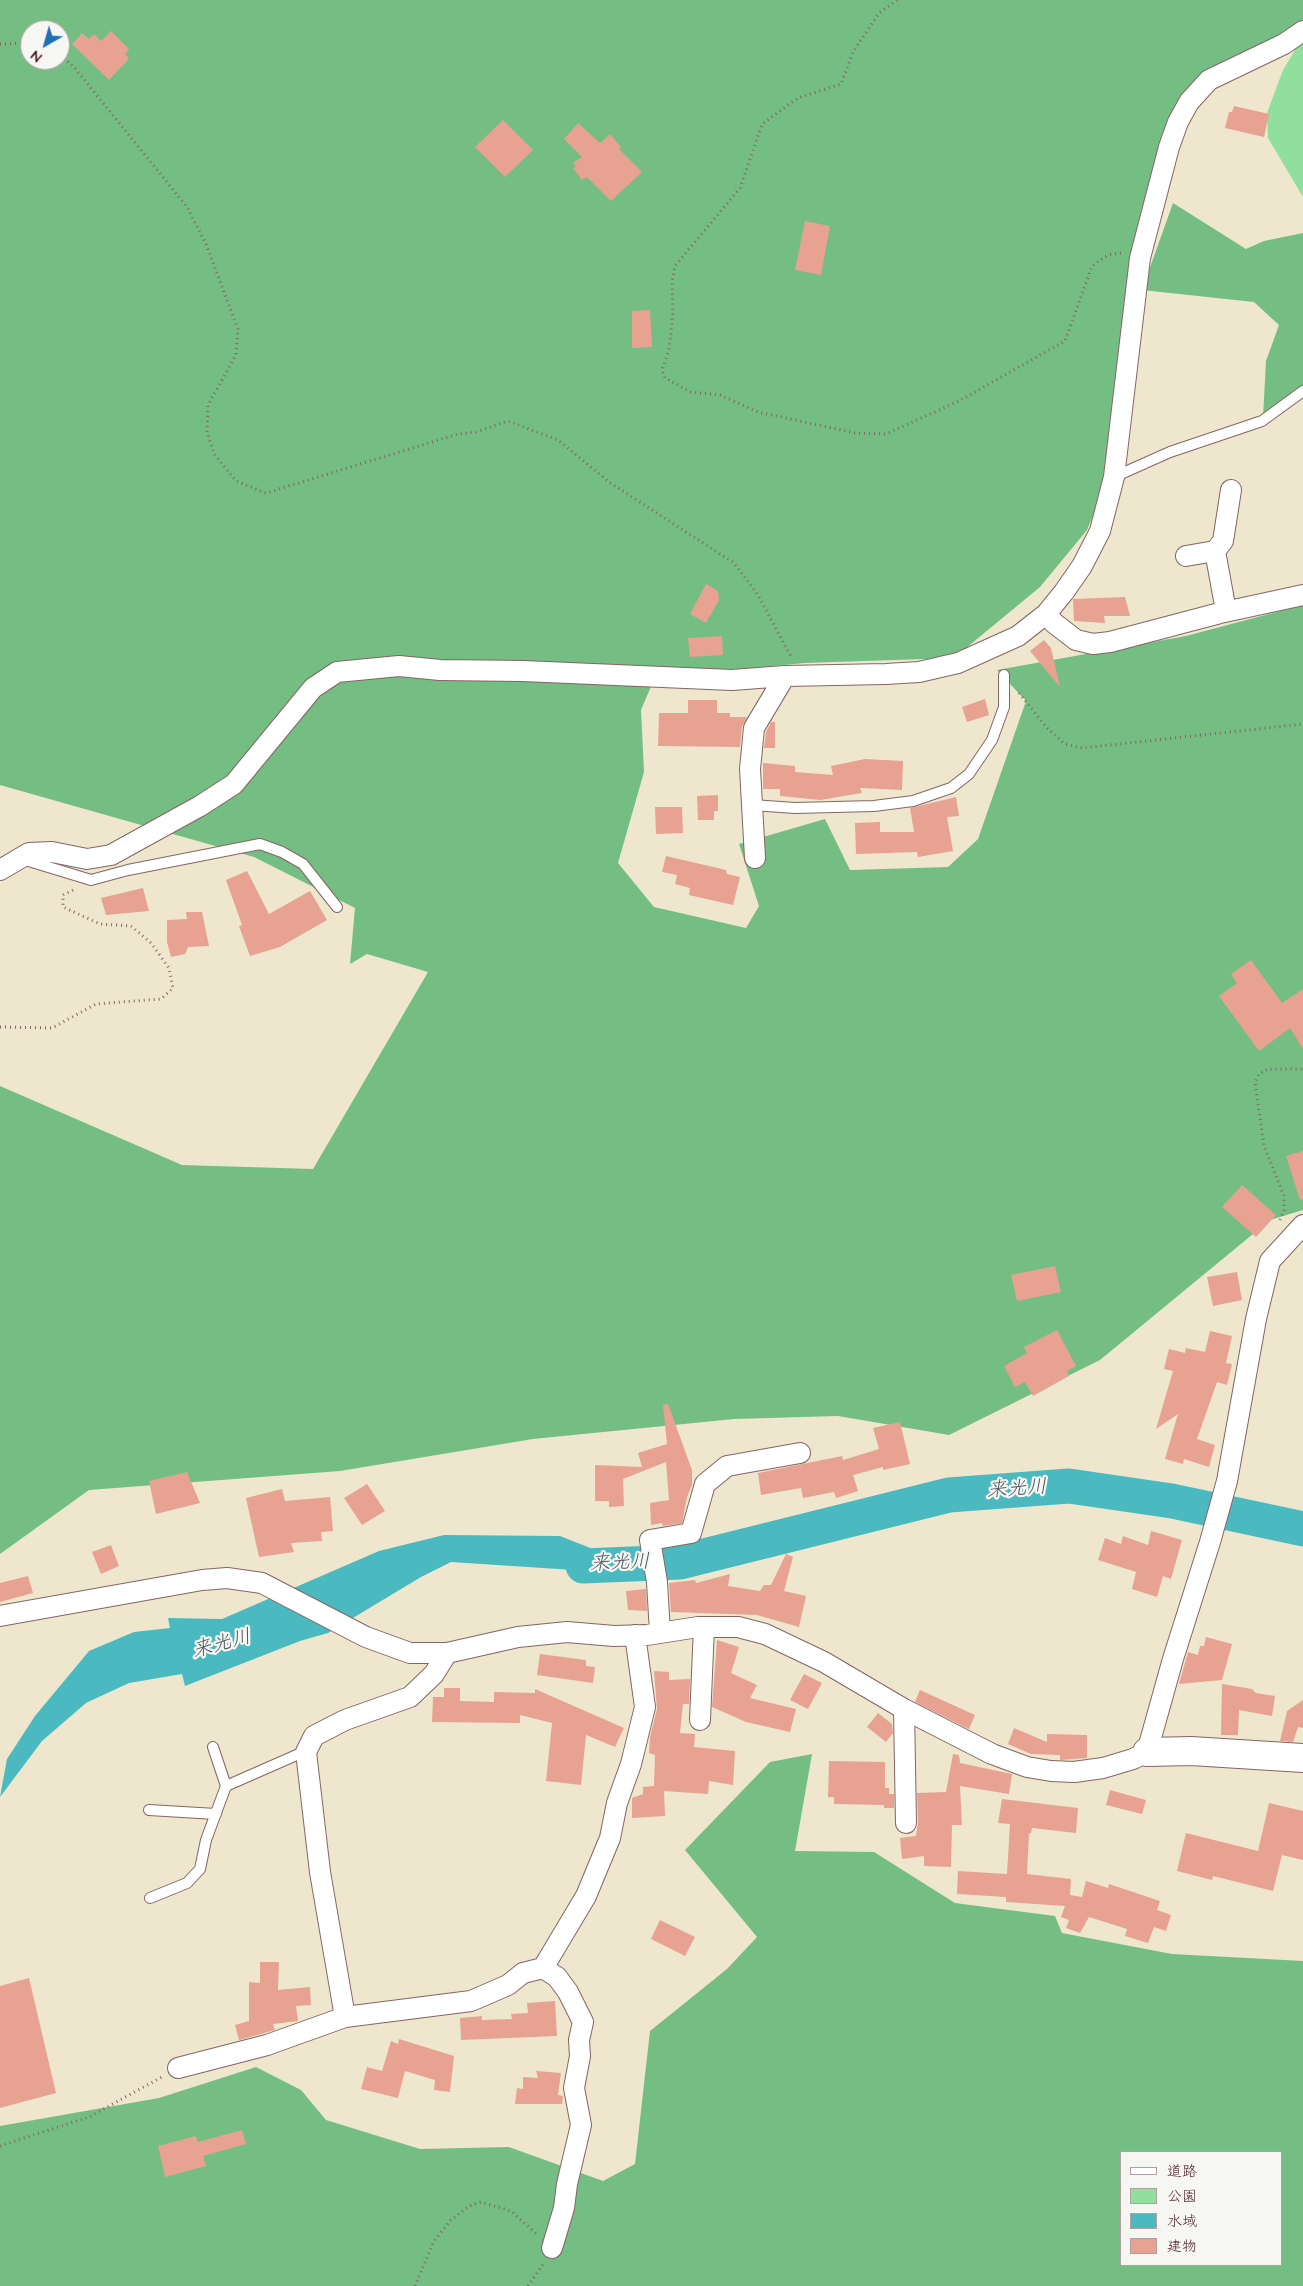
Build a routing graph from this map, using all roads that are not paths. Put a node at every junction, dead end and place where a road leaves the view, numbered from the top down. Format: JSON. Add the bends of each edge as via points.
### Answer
{"nodes":[{"id":1,"x":1303,"y":31,"type":"edge"},
{"id":2,"x":1303,"y":391,"type":"edge"},
{"id":3,"x":1114,"y":477,"type":"junction"},
{"id":4,"x":1232,"y":490,"type":"dead end"},
{"id":5,"x":1215,"y":551,"type":"junction"},
{"id":6,"x":1186,"y":556,"type":"dead end"},
{"id":7,"x":1303,"y":595,"type":"edge"},
{"id":8,"x":1226,"y":611,"type":"junction"},
{"id":9,"x":1046,"y":614,"type":"junction"},
{"id":10,"x":1004,"y":675,"type":"road end"},
{"id":11,"x":785,"y":676,"type":"junction"},
{"id":12,"x":752,"y":805,"type":"junction"},
{"id":13,"x":756,"y":858,"type":"dead end"},
{"id":14,"x":20,"y":859,"type":"junction"},
{"id":15,"x":0,"y":870,"type":"edge"},
{"id":16,"x":337,"y":906,"type":"dead end"},
{"id":17,"x":1303,"y":1225,"type":"edge"},
{"id":18,"x":800,"y":1453,"type":"dead end"},
{"id":19,"x":0,"y":1616,"type":"edge"},
{"id":20,"x":704,"y":1627,"type":"junction"},
{"id":21,"x":660,"y":1633,"type":"junction"},
{"id":22,"x":635,"y":1635,"type":"junction"},
{"id":23,"x":447,"y":1652,"type":"junction"},
{"id":24,"x":904,"y":1709,"type":"junction"},
{"id":25,"x":700,"y":1720,"type":"dead end"},
{"id":26,"x":213,"y":1747,"type":"dead end"},
{"id":27,"x":308,"y":1750,"type":"junction"},
{"id":28,"x":1147,"y":1752,"type":"junction"},
{"id":29,"x":1303,"y":1758,"type":"edge"},
{"id":30,"x":226,"y":1786,"type":"junction"},
{"id":31,"x":149,"y":1810,"type":"dead end"},
{"id":32,"x":216,"y":1814,"type":"junction"},
{"id":33,"x":906,"y":1823,"type":"dead end"},
{"id":34,"x":150,"y":1898,"type":"dead end"},
{"id":35,"x":544,"y":1968,"type":"junction"},
{"id":36,"x":345,"y":2017,"type":"junction"},
{"id":37,"x":178,"y":2068,"type":"road end"},
{"id":38,"x":552,"y":2248,"type":"road end"}],
"edges":[{"from":1,"to":3,"type":"street","via":[[1284,44],[1208,80],[1189,102],[1178,122],[1142,250]]},
{"from":2,"to":3,"type":"lane","via":[[1262,421],[1170,452]]},
{"from":3,"to":9,"type":"street","via":[[1100,531],[1082,566]]},
{"from":4,"to":5,"type":"street","via":[[1223,541]]},
{"from":5,"to":6,"type":"street"},
{"from":5,"to":8,"type":"street"},
{"from":7,"to":8,"type":"street"},
{"from":8,"to":9,"type":"street","via":[[1093,644],[1076,640]]},
{"from":9,"to":11,"type":"street","via":[[1018,636],[958,663],[919,672]]},
{"from":10,"to":12,"type":"lane","via":[[1004,707],[992,740],[969,774],[951,788],[913,800],[874,806],[795,808]]},
{"from":11,"to":12,"type":"street","via":[[754,728],[750,770]]},
{"from":11,"to":14,"type":"street","via":[[732,680],[399,666],[337,672],[313,688],[234,784],[200,806],[111,856],[87,859],[52,852],[29,853]]},
{"from":12,"to":13,"type":"street"},
{"from":14,"to":15,"type":"street"},
{"from":14,"to":16,"type":"lane","via":[[91,880],[260,844],[302,864]]},
{"from":17,"to":28,"type":"street","via":[[1270,1261],[1256,1319],[1227,1481]]},
{"from":18,"to":21,"type":"street","via":[[727,1466],[705,1484],[690,1533],[650,1540],[658,1582]]},
{"from":19,"to":23,"type":"street","via":[[226,1578],[262,1583],[366,1637],[410,1653]]},
{"from":20,"to":21,"type":"street"},
{"from":20,"to":24,"type":"street","via":[[738,1627],[765,1634],[824,1662]]},
{"from":20,"to":25,"type":"street"},
{"from":21,"to":22,"type":"street"},
{"from":22,"to":23,"type":"street","via":[[567,1632],[518,1637]]},
{"from":22,"to":35,"type":"street","via":[[645,1707],[631,1764],[617,1804],[610,1838],[586,1896]]},
{"from":23,"to":27,"type":"street","via":[[434,1674],[410,1697],[345,1720],[314,1736]]},
{"from":24,"to":28,"type":"street","via":[[992,1754],[1027,1767],[1074,1772],[1094,1770]]},
{"from":24,"to":33,"type":"street"},
{"from":26,"to":30,"type":"lane"},
{"from":27,"to":30,"type":"lane"},
{"from":27,"to":36,"type":"street","via":[[320,1872]]},
{"from":28,"to":29,"type":"street","via":[[1191,1751]]},
{"from":30,"to":32,"type":"lane"},
{"from":31,"to":32,"type":"lane"},
{"from":32,"to":34,"type":"lane","via":[[200,1869],[187,1883]]},
{"from":35,"to":36,"type":"street","via":[[523,1973],[508,1985],[470,2001]]},
{"from":35,"to":38,"type":"street","via":[[557,1976],[583,2022],[574,2088],[581,2125],[564,2208]]},
{"from":36,"to":37,"type":"street","via":[[267,2045]]}]}
